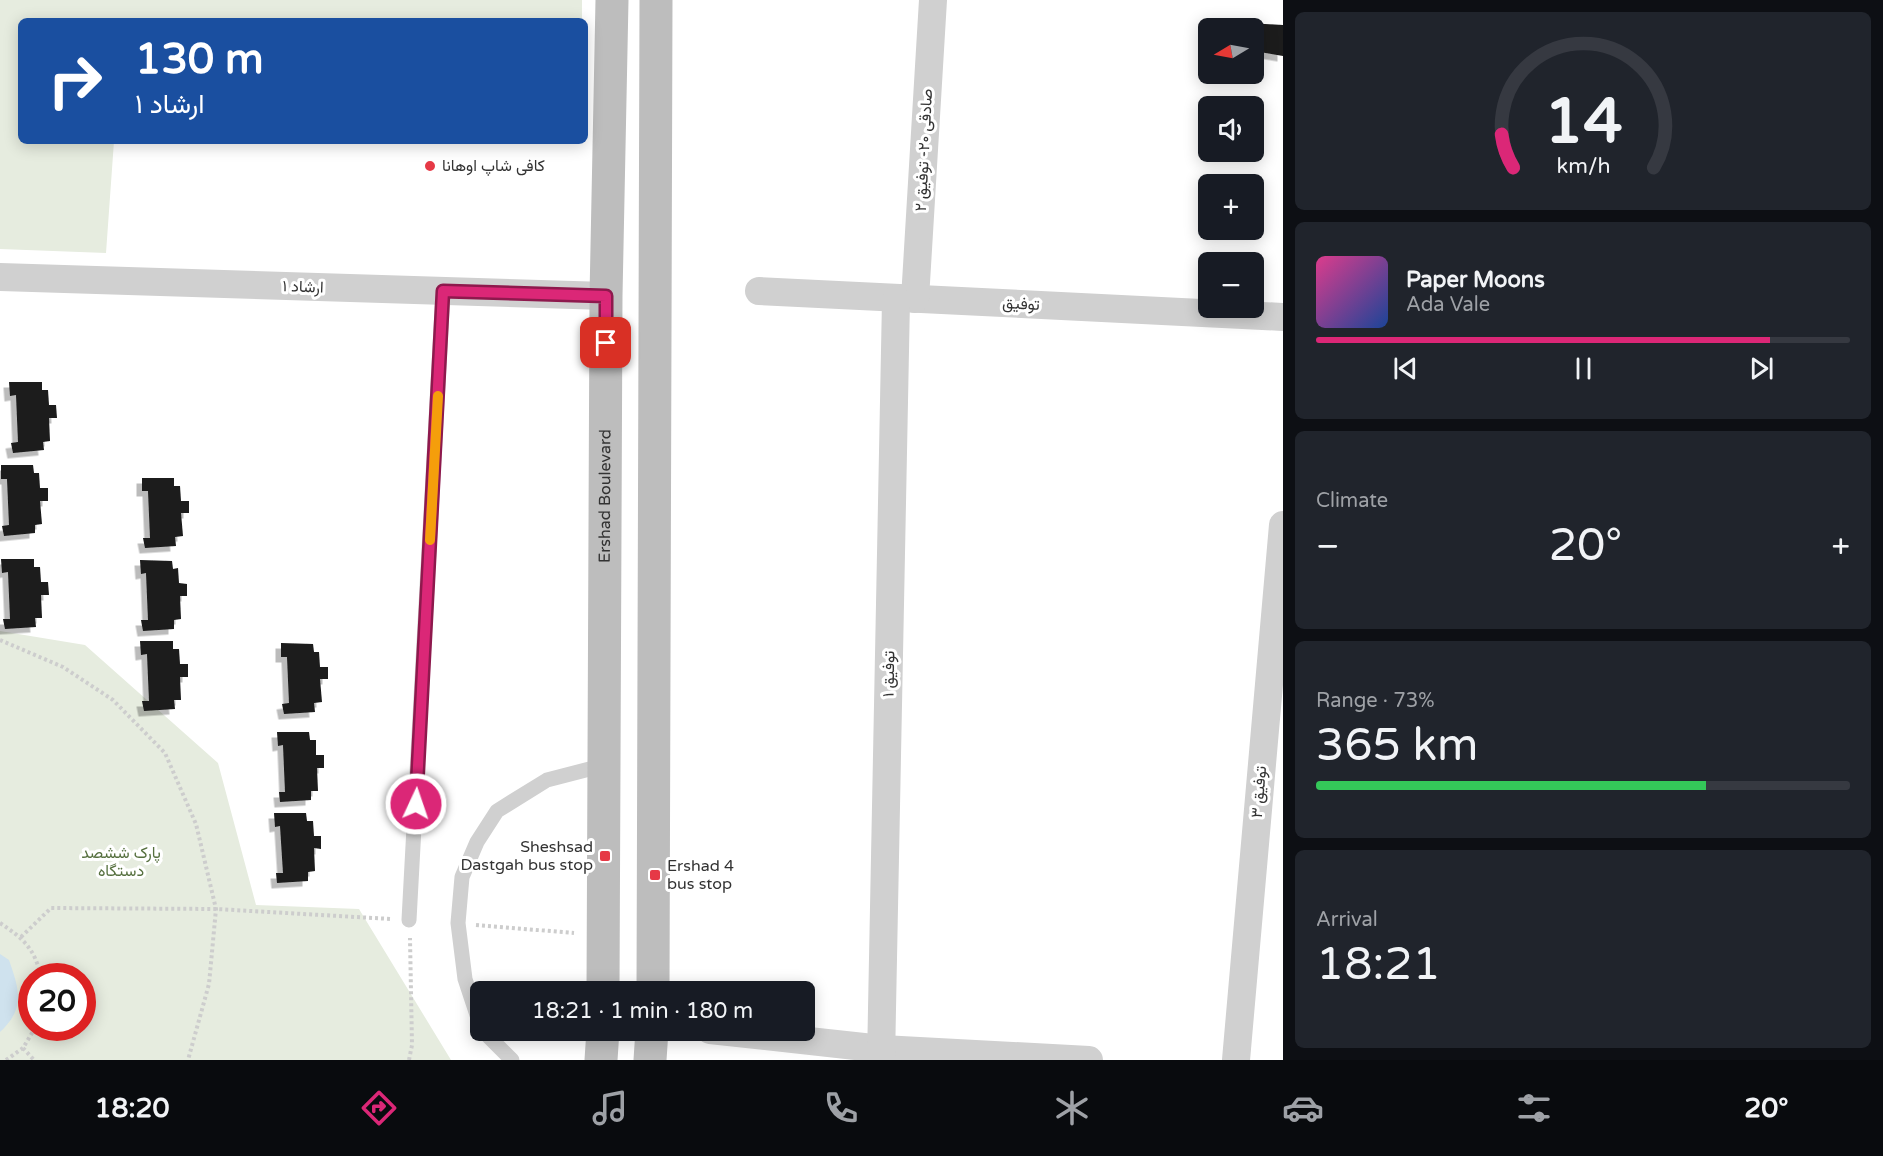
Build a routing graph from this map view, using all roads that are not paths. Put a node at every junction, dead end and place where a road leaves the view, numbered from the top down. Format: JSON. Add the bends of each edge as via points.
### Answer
{"nodes":[{"id":1,"x":612,"y":0,"type":"edge"},
{"id":2,"x":656,"y":0,"type":"edge"},
{"id":3,"x":933,"y":0,"type":"edge"},
{"id":4,"x":0,"y":277,"type":"edge"},
{"id":5,"x":443,"y":291,"type":"junction"},
{"id":6,"x":759,"y":291,"type":"dead end"},
{"id":7,"x":606,"y":296,"type":"junction"},
{"id":8,"x":906,"y":300,"type":"junction"},
{"id":9,"x":1283,"y":317,"type":"edge"},
{"id":10,"x":1283,"y":525,"type":"edge"},
{"id":11,"x":605,"y":765,"type":"junction"},
{"id":12,"x":409,"y":920,"type":"road end"},
{"id":13,"x":603,"y":981,"type":"edge"},
{"id":14,"x":653,"y":981,"type":"edge"},
{"id":15,"x":470,"y":994,"type":"edge"},
{"id":16,"x":493,"y":1041,"type":"edge"},
{"id":17,"x":603,"y":1041,"type":"edge"},
{"id":18,"x":651,"y":1041,"type":"edge"},
{"id":19,"x":788,"y":1041,"type":"edge"},
{"id":20,"x":881,"y":1054,"type":"edge"},
{"id":21,"x":512,"y":1060,"type":"edge"},
{"id":22,"x":602,"y":1060,"type":"edge"},
{"id":23,"x":650,"y":1060,"type":"edge"},
{"id":24,"x":1089,"y":1060,"type":"edge"},
{"id":25,"x":1236,"y":1060,"type":"edge"}],
"edges":[{"from":1,"to":7,"type":"main road","name":"Ershad Boulevard"},
{"from":2,"to":14,"type":"main road"},
{"from":3,"to":8,"type":"street","name":"صادقی ۲۰- توفیق ۲"},
{"from":4,"to":5,"type":"street","name":"ارشاد ۱"},
{"from":5,"to":7,"type":"street","name":"ارشاد ۱"},
{"from":5,"to":12,"type":"lane"},
{"from":6,"to":8,"type":"street","name":"توفیق"},
{"from":7,"to":11,"type":"main road","name":"Ershad Boulevard"},
{"from":8,"to":9,"type":"street","name":"توفیق"},
{"from":8,"to":20,"type":"street","name":"توفیق ۱"},
{"from":10,"to":25,"type":"street","name":"توفیق ۳"},
{"from":11,"to":13,"type":"main road","name":"Ershad Boulevard"},
{"from":11,"to":15,"type":"lane","via":[[547,780],[497,811],[477,842],[462,877],[458,923]]},
{"from":16,"to":21,"type":"lane"},
{"from":17,"to":22,"type":"main road"},
{"from":18,"to":23,"type":"main road"},
{"from":19,"to":20,"type":"street"},
{"from":20,"to":24,"type":"street"}]}
